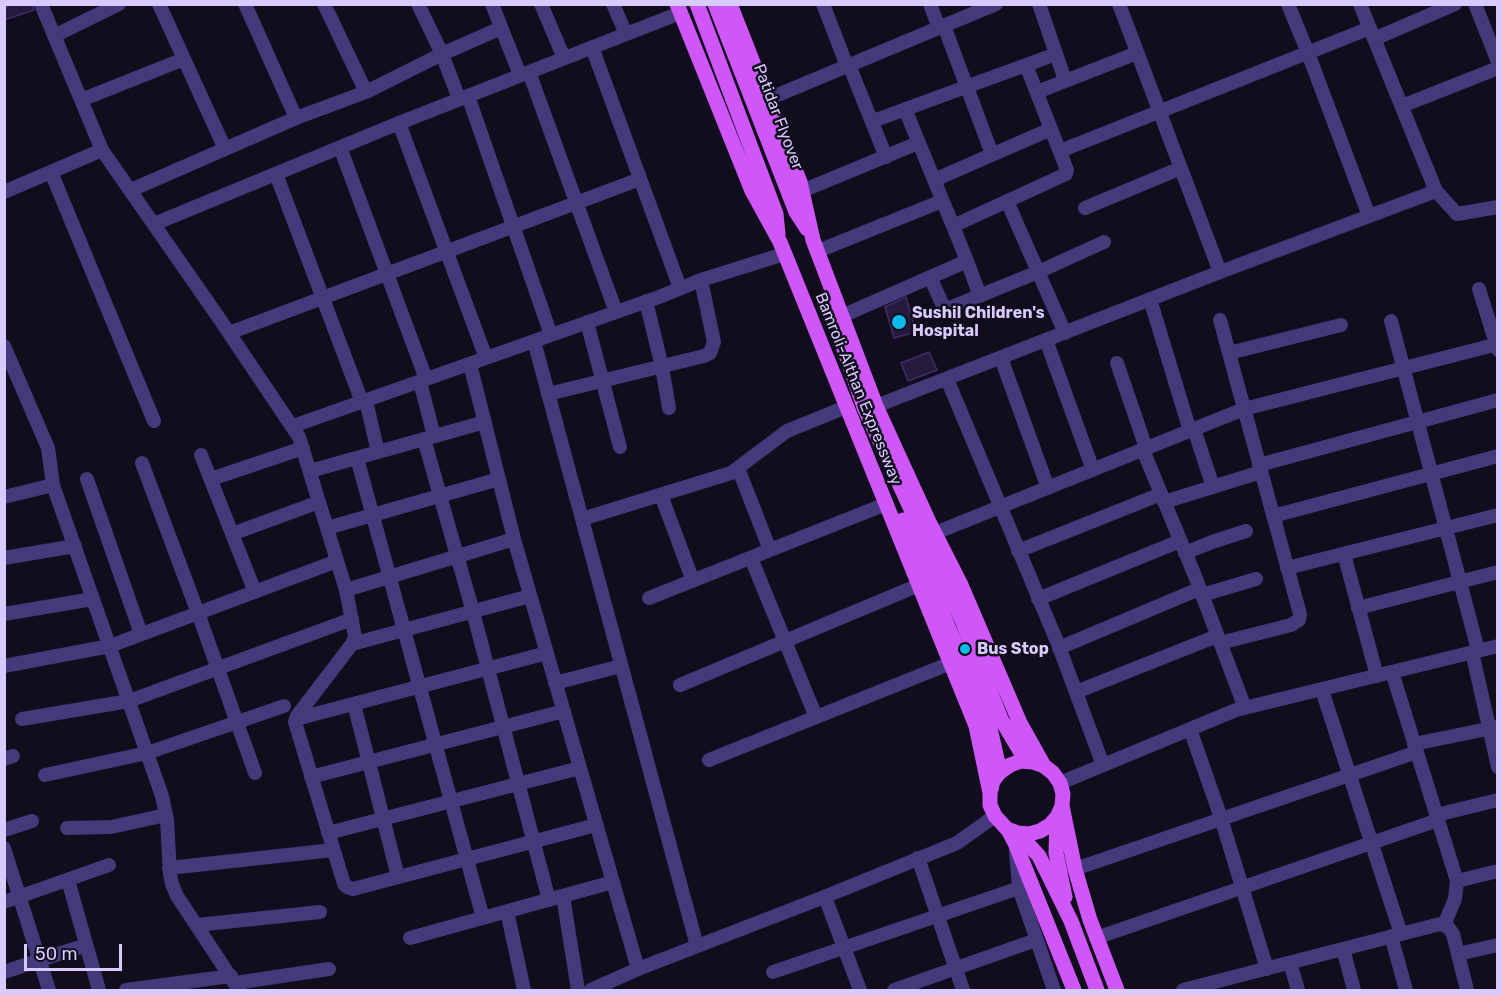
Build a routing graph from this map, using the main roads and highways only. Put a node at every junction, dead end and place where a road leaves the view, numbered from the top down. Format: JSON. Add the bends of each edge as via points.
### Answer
{"nodes":[{"id":1,"x":697,"y":4,"type":"edge"},
{"id":2,"x":715,"y":4,"type":"edge"},
{"id":3,"x":730,"y":4,"type":"edge"},
{"id":4,"x":678,"y":9,"type":"edge"},
{"id":5,"x":815,"y":245,"type":"junction"},
{"id":6,"x":782,"y":248,"type":"junction"},
{"id":7,"x":840,"y":310,"type":"junction"},
{"id":8,"x":809,"y":317,"type":"junction"},
{"id":9,"x":1026,"y":761,"type":"junction"},
{"id":10,"x":1044,"y":766,"type":"junction"},
{"id":11,"x":1000,"y":772,"type":"junction"},
{"id":12,"x":990,"y":793,"type":"junction"},
{"id":13,"x":1060,"y":811,"type":"junction"},
{"id":14,"x":1013,"y":835,"type":"junction"},
{"id":15,"x":1071,"y":921,"type":"junction"},
{"id":16,"x":1074,"y":990,"type":"edge"},
{"id":17,"x":1097,"y":990,"type":"edge"},
{"id":18,"x":1117,"y":990,"type":"edge"}],
"edges":[{"from":1,"to":6,"type":"main road","via":[[776,214]]},
{"from":2,"to":5,"type":"main road","name":"Patidar Flyover","via":[[796,212]]},
{"from":3,"to":5,"type":"main road","via":[[802,191]]},
{"from":4,"to":6,"type":"main road","name":"Bamroli-Althan Expressway","via":[[752,191]]},
{"from":5,"to":7,"type":"main road"},
{"from":6,"to":8,"type":"main road","name":"Bamroli-Althan Expressway"},
{"from":7,"to":9,"type":"main road","via":[[840,338],[864,407],[962,620],[1001,719]]},
{"from":7,"to":10,"type":"main road","via":[[876,406],[961,585],[1020,723]]},
{"from":8,"to":11,"type":"main road","via":[[827,338],[989,724]]},
{"from":8,"to":12,"type":"main road","name":"Bamroli-Althan Expressway","via":[[976,726]]},
{"from":9,"to":10,"type":"main road"},
{"from":9,"to":11,"type":"main road"},
{"from":10,"to":13,"type":"main road","via":[[1060,783]]},
{"from":11,"to":12,"type":"main road"},
{"from":12,"to":14,"type":"main road","via":[[994,816]]},
{"from":13,"to":14,"type":"main road","via":[[1040,831]]},
{"from":13,"to":15,"type":"main road","via":[[1056,853]]},
{"from":13,"to":18,"type":"main road","via":[[1096,938]]},
{"from":14,"to":15,"type":"main road","via":[[1039,856]]},
{"from":14,"to":16,"type":"main road"},
{"from":15,"to":17,"type":"main road"}]}
